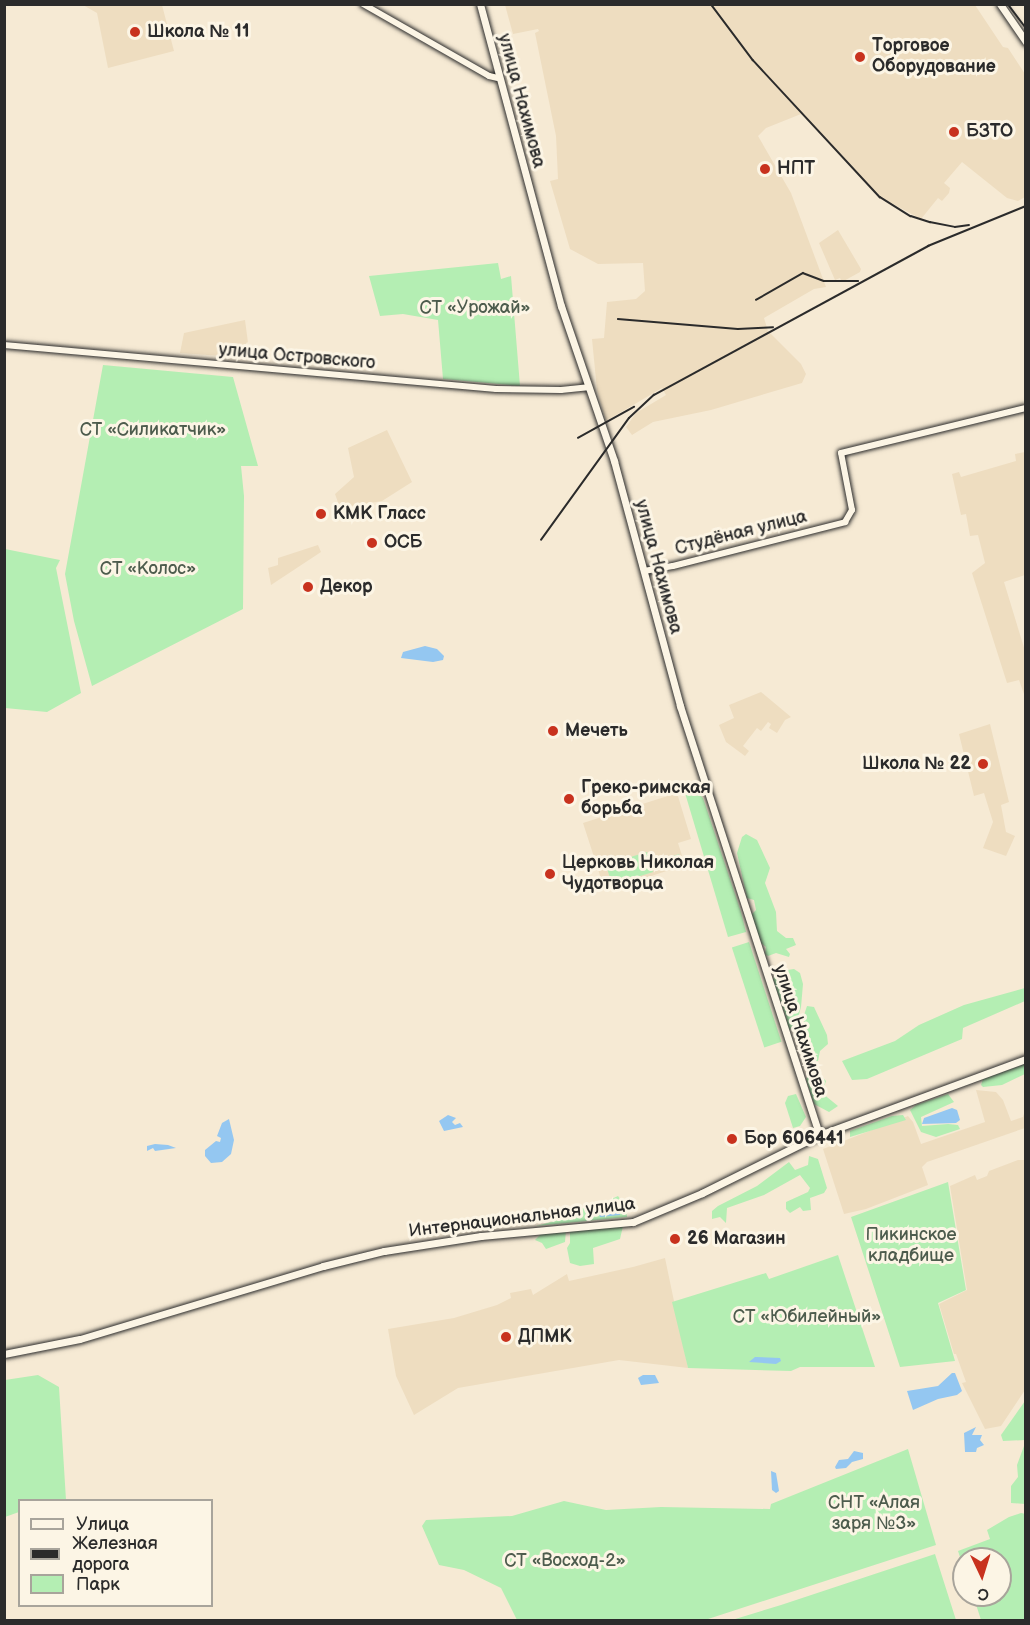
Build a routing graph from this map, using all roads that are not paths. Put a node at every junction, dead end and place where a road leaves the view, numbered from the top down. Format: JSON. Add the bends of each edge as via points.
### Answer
{"nodes":[{"id":1,"x":363,"y":4,"type":"edge"},
{"id":2,"x":480,"y":4,"type":"edge"},
{"id":3,"x":1000,"y":4,"type":"edge"},
{"id":4,"x":1026,"y":42,"type":"edge"},
{"id":5,"x":498,"y":78,"type":"junction"},
{"id":6,"x":4,"y":345,"type":"edge"},
{"id":7,"x":588,"y":387,"type":"junction"},
{"id":8,"x":1026,"y":408,"type":"edge"},
{"id":9,"x":644,"y":570,"type":"junction"},
{"id":10,"x":1026,"y":1059,"type":"edge"},
{"id":11,"x":819,"y":1135,"type":"junction"},
{"id":12,"x":4,"y":1354,"type":"edge"}],
"edges":[{"from":1,"to":5,"type":"street"},
{"from":2,"to":5,"type":"main road","name":"улица Нахимова"},
{"from":3,"to":4,"type":"main road"},
{"from":5,"to":7,"type":"main road","name":"улица Нахимова","via":[[561,306]]},
{"from":6,"to":7,"type":"street","name":"улица Островского","via":[[496,389]]},
{"from":7,"to":9,"type":"main road","name":"улица Нахимова","via":[[614,461]]},
{"from":8,"to":9,"type":"street","name":"Студёная улица","via":[[841,453],[852,510],[845,522]]},
{"from":9,"to":11,"type":"main road","name":"улица Нахимова","via":[[686,726]]},
{"from":10,"to":11,"type":"main road","name":"Интернациональная улица"},
{"from":11,"to":12,"type":"main road","name":"Интернациональная улица","via":[[633,1222],[481,1236],[384,1251],[66,1343]]}]}
